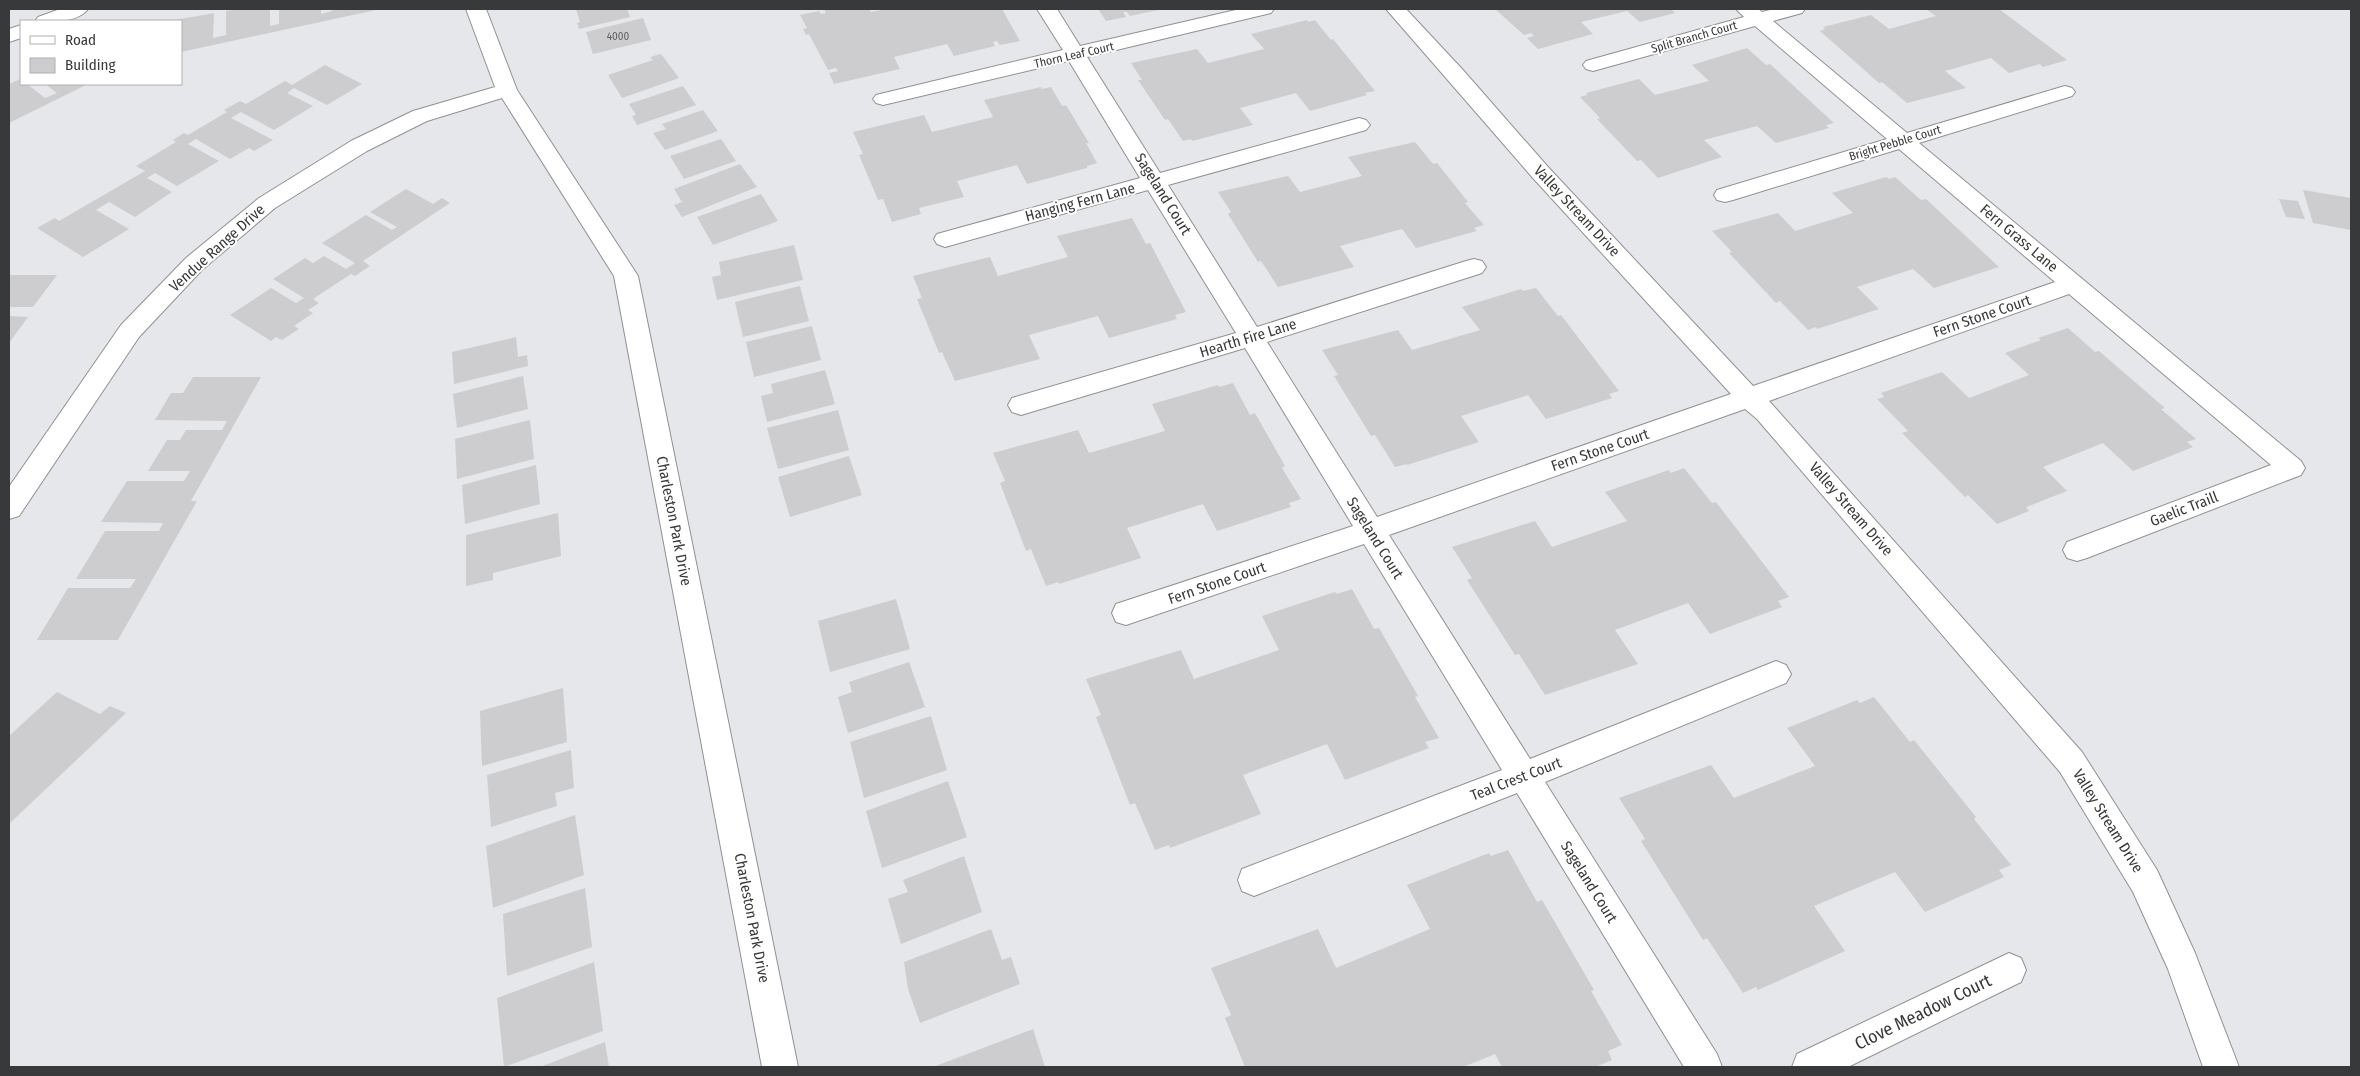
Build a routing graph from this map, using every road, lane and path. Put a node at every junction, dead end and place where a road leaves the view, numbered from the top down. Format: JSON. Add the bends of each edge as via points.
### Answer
{"nodes":[{"id":1,"x":78,"y":9,"type":"edge"},
{"id":2,"x":476,"y":9,"type":"edge"},
{"id":3,"x":1047,"y":9,"type":"edge"},
{"id":4,"x":1264,"y":9,"type":"edge"},
{"id":5,"x":1396,"y":9,"type":"edge"},
{"id":6,"x":1795,"y":9,"type":"edge"},
{"id":7,"x":1752,"y":14,"type":"edge"},
{"id":8,"x":48,"y":20,"type":"edge"},
{"id":9,"x":1076,"y":54,"type":"junction"},
{"id":10,"x":1593,"y":65,"type":"dead end"},
{"id":11,"x":507,"y":90,"type":"junction"},
{"id":12,"x":2065,"y":92,"type":"dead end"},
{"id":13,"x":883,"y":99,"type":"dead end"},
{"id":14,"x":1359,"y":125,"type":"dead end"},
{"id":15,"x":1902,"y":140,"type":"junction"},
{"id":16,"x":1156,"y":182,"type":"junction"},
{"id":17,"x":1725,"y":195,"type":"dead end"},
{"id":18,"x":946,"y":240,"type":"dead end"},
{"id":19,"x":1474,"y":268,"type":"dead end"},
{"id":20,"x":2073,"y":284,"type":"junction"},
{"id":21,"x":1250,"y":338,"type":"junction"},
{"id":22,"x":1749,"y":398,"type":"junction"},
{"id":23,"x":1022,"y":406,"type":"dead end"},
{"id":24,"x":2292,"y":468,"type":"joint"},
{"id":25,"x":9,"y":508,"type":"edge"},
{"id":26,"x":1370,"y":531,"type":"junction"},
{"id":27,"x":2077,"y":550,"type":"dead end"},
{"id":28,"x":1126,"y":613,"type":"dead end"},
{"id":29,"x":1776,"y":674,"type":"dead end"},
{"id":30,"x":1522,"y":776,"type":"junction"},
{"id":31,"x":1254,"y":880,"type":"dead end"},
{"id":32,"x":2009,"y":970,"type":"dead end"},
{"id":33,"x":780,"y":1067,"type":"edge"},
{"id":34,"x":1704,"y":1067,"type":"edge"},
{"id":35,"x":1810,"y":1067,"type":"edge"},
{"id":36,"x":2221,"y":1067,"type":"edge"}],
"edges":[{"from":1,"to":8,"type":"street"},
{"from":2,"to":11,"type":"street","name":"Charleston Park Drive"},
{"from":3,"to":9,"type":"street","name":"Sageland Court"},
{"from":4,"to":9,"type":"street","name":"Thorn Leaf Court"},
{"from":5,"to":22,"type":"street","name":"Valley Stream Drive","via":[[1540,172]]},
{"from":6,"to":7,"type":"street","name":"Split Branch Court"},
{"from":7,"to":10,"type":"street","name":"Split Branch Court"},
{"from":7,"to":15,"type":"street","name":"Fern Grass Lane"},
{"from":9,"to":13,"type":"street","name":"Thorn Leaf Court"},
{"from":9,"to":16,"type":"street","name":"Sageland Court"},
{"from":11,"to":25,"type":"street","name":"Vendue Range Drive","via":[[420,116],[359,146],[259,209],[194,264],[130,331]]},
{"from":11,"to":33,"type":"street","name":"Charleston Park Drive","via":[[626,276]]},
{"from":12,"to":15,"type":"street","name":"Bright Pebble Court"},
{"from":14,"to":16,"type":"street","name":"Hanging Fern Lane"},
{"from":15,"to":17,"type":"street","name":"Bright Pebble Court"},
{"from":15,"to":20,"type":"street","name":"Fern Grass Lane"},
{"from":16,"to":18,"type":"street","name":"Hanging Fern Lane"},
{"from":16,"to":21,"type":"street","name":"Sageland Court"},
{"from":19,"to":21,"type":"street","name":"Hearth Fire Lane"},
{"from":20,"to":22,"type":"street","name":"Fern Stone Court"},
{"from":20,"to":24,"type":"street","name":"Fern Grass Lane"},
{"from":21,"to":23,"type":"street","name":"Hearth Fire Lane"},
{"from":21,"to":26,"type":"street","name":"Sageland Court"},
{"from":22,"to":26,"type":"street","name":"Fern Stone Court"},
{"from":22,"to":36,"type":"street","name":"Valley Stream Drive","via":[[1772,418],[2071,762],[2145,882],[2183,965]]},
{"from":24,"to":27,"type":"street","name":"Gaelic Traill"},
{"from":26,"to":28,"type":"street","name":"Fern Stone Court"},
{"from":26,"to":30,"type":"street","name":"Sageland Court"},
{"from":29,"to":30,"type":"street","name":"Teal Crest Court"},
{"from":30,"to":31,"type":"street","name":"Teal Crest Court"},
{"from":30,"to":34,"type":"street","name":"Sageland Court"},
{"from":32,"to":35,"type":"street","name":"Clove Meadow Court"}]}
